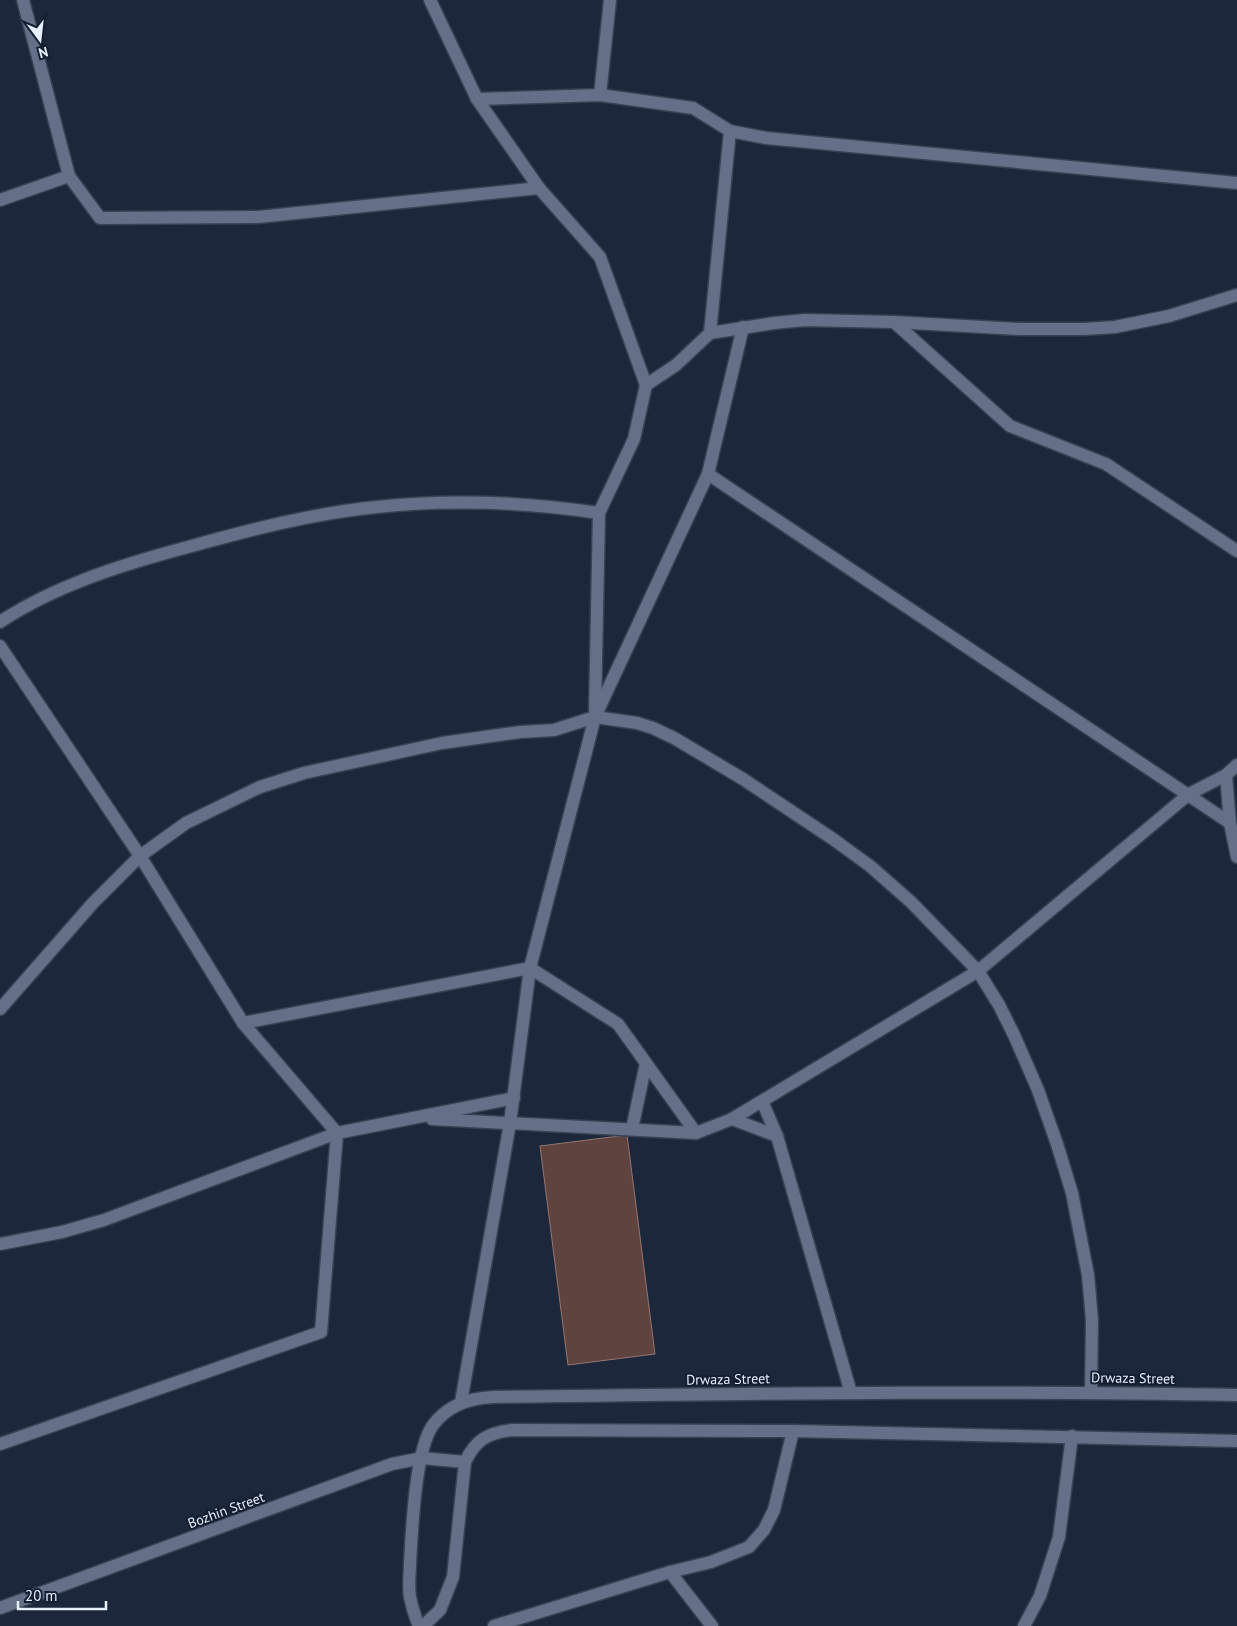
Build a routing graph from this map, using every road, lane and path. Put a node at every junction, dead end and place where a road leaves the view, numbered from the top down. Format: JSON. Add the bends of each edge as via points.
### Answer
{"nodes":[{"id":1,"x":23,"y":0,"type":"edge"},
{"id":2,"x":430,"y":0,"type":"edge"},
{"id":3,"x":610,"y":0,"type":"edge"},
{"id":4,"x":600,"y":95,"type":"junction"},
{"id":5,"x":477,"y":99,"type":"junction"},
{"id":6,"x":730,"y":130,"type":"junction"},
{"id":7,"x":69,"y":176,"type":"junction"},
{"id":8,"x":1237,"y":183,"type":"edge"},
{"id":9,"x":540,"y":188,"type":"junction"},
{"id":10,"x":0,"y":200,"type":"edge"},
{"id":11,"x":1237,"y":295,"type":"edge"},
{"id":12,"x":894,"y":322,"type":"junction"},
{"id":13,"x":743,"y":327,"type":"junction"},
{"id":14,"x":710,"y":333,"type":"junction"},
{"id":15,"x":646,"y":385,"type":"junction"},
{"id":16,"x":708,"y":474,"type":"junction"},
{"id":17,"x":599,"y":513,"type":"junction"},
{"id":18,"x":1237,"y":552,"type":"edge"},
{"id":19,"x":0,"y":622,"type":"edge"},
{"id":20,"x":0,"y":646,"type":"edge"},
{"id":21,"x":595,"y":717,"type":"junction"},
{"id":22,"x":1237,"y":765,"type":"edge"},
{"id":23,"x":1226,"y":775,"type":"junction"},
{"id":24,"x":1189,"y":794,"type":"junction"},
{"id":25,"x":1230,"y":823,"type":"junction"},
{"id":26,"x":140,"y":856,"type":"junction"},
{"id":27,"x":1237,"y":857,"type":"edge"},
{"id":28,"x":530,"y":968,"type":"junction"},
{"id":29,"x":978,"y":971,"type":"junction"},
{"id":30,"x":0,"y":1009,"type":"edge"},
{"id":31,"x":243,"y":1024,"type":"junction"},
{"id":32,"x":646,"y":1063,"type":"junction"},
{"id":33,"x":514,"y":1098,"type":"junction"},
{"id":34,"x":762,"y":1101,"type":"junction"},
{"id":35,"x":411,"y":1118,"type":"junction"},
{"id":36,"x":732,"y":1119,"type":"junction"},
{"id":37,"x":510,"y":1123,"type":"junction"},
{"id":38,"x":632,"y":1129,"type":"junction"},
{"id":39,"x":337,"y":1133,"type":"junction"},
{"id":40,"x":696,"y":1133,"type":"junction"},
{"id":41,"x":777,"y":1136,"type":"junction"},
{"id":42,"x":0,"y":1244,"type":"edge"},
{"id":43,"x":1092,"y":1392,"type":"junction"},
{"id":44,"x":852,"y":1393,"type":"junction"},
{"id":45,"x":1237,"y":1395,"type":"edge"},
{"id":46,"x":461,"y":1402,"type":"junction"},
{"id":47,"x":793,"y":1430,"type":"junction"},
{"id":48,"x":1072,"y":1436,"type":"junction"},
{"id":49,"x":1237,"y":1441,"type":"edge"},
{"id":50,"x":0,"y":1444,"type":"edge"},
{"id":51,"x":422,"y":1458,"type":"junction"},
{"id":52,"x":465,"y":1462,"type":"junction"},
{"id":53,"x":670,"y":1572,"type":"junction"},
{"id":54,"x":0,"y":1608,"type":"edge"},
{"id":55,"x":419,"y":1626,"type":"edge"},
{"id":56,"x":423,"y":1626,"type":"edge"},
{"id":57,"x":494,"y":1626,"type":"edge"},
{"id":58,"x":712,"y":1626,"type":"edge"},
{"id":59,"x":1024,"y":1626,"type":"edge"}],
"edges":[{"from":1,"to":7,"type":"street"},
{"from":2,"to":5,"type":"street"},
{"from":3,"to":4,"type":"street"},
{"from":4,"to":5,"type":"street"},
{"from":4,"to":6,"type":"street","via":[[693,108]]},
{"from":5,"to":9,"type":"street"},
{"from":6,"to":8,"type":"street","via":[[766,138]]},
{"from":6,"to":14,"type":"street"},
{"from":7,"to":9,"type":"street","via":[[100,218],[258,218]]},
{"from":7,"to":10,"type":"street"},
{"from":9,"to":15,"type":"street","via":[[600,257]]},
{"from":11,"to":12,"type":"street","via":[[1169,316],[1115,327],[1054,330]]},
{"from":12,"to":13,"type":"street","via":[[805,320]]},
{"from":12,"to":18,"type":"street","via":[[1010,426],[1106,464]]},
{"from":13,"to":14,"type":"street"},
{"from":13,"to":16,"type":"street"},
{"from":14,"to":15,"type":"street","via":[[676,366]]},
{"from":15,"to":17,"type":"street","via":[[634,439]]},
{"from":16,"to":21,"type":"street"},
{"from":16,"to":24,"type":"street"},
{"from":17,"to":19,"type":"street","via":[[482,502],[376,507],[331,514],[157,555],[75,584],[16,611]]},
{"from":17,"to":21,"type":"street"},
{"from":20,"to":26,"type":"street"},
{"from":21,"to":26,"type":"street","via":[[554,730],[442,743],[304,773],[224,803],[186,823]]},
{"from":21,"to":28,"type":"street"},
{"from":21,"to":29,"type":"street","via":[[653,728],[744,779],[870,866],[911,902]]},
{"from":22,"to":23,"type":"street"},
{"from":23,"to":24,"type":"street"},
{"from":23,"to":25,"type":"street"},
{"from":24,"to":25,"type":"street"},
{"from":24,"to":29,"type":"street"},
{"from":25,"to":27,"type":"street"},
{"from":26,"to":30,"type":"street","via":[[93,903]]},
{"from":26,"to":31,"type":"street"},
{"from":28,"to":31,"type":"street"},
{"from":28,"to":32,"type":"street","via":[[618,1024]]},
{"from":28,"to":33,"type":"street"},
{"from":29,"to":34,"type":"street"},
{"from":29,"to":43,"type":"street","via":[[999,1005],[1038,1090],[1072,1193],[1092,1320]]},
{"from":31,"to":39,"type":"street"},
{"from":32,"to":38,"type":"street"},
{"from":32,"to":40,"type":"street"},
{"from":33,"to":35,"type":"street"},
{"from":33,"to":37,"type":"street"},
{"from":34,"to":36,"type":"street"},
{"from":34,"to":41,"type":"street"},
{"from":35,"to":37,"type":"street"},
{"from":35,"to":39,"type":"street"},
{"from":36,"to":40,"type":"street"},
{"from":36,"to":41,"type":"street"},
{"from":37,"to":38,"type":"street"},
{"from":37,"to":46,"type":"street"},
{"from":38,"to":40,"type":"street"},
{"from":39,"to":42,"type":"street","via":[[104,1220]]},
{"from":39,"to":50,"type":"street","via":[[321,1332]]},
{"from":41,"to":44,"type":"street"},
{"from":43,"to":44,"type":"street","name":"Drwaza Street"},
{"from":43,"to":45,"type":"street","name":"Drwaza Street"},
{"from":44,"to":46,"type":"street","name":"Drwaza Street","via":[[493,1397]]},
{"from":46,"to":51,"type":"street","name":"Drwaza Street","via":[[434,1425],[425,1440]]},
{"from":47,"to":48,"type":"street"},
{"from":47,"to":52,"type":"street","via":[[512,1430],[483,1438]]},
{"from":47,"to":53,"type":"street","via":[[774,1510],[764,1530],[749,1546],[732,1554]]},
{"from":48,"to":49,"type":"street"},
{"from":48,"to":59,"type":"street","via":[[1059,1537],[1040,1596]]},
{"from":51,"to":52,"type":"street","name":"Bozhin Street"},
{"from":51,"to":54,"type":"street","name":"Bozhin Street","via":[[392,1464]]},
{"from":51,"to":55,"type":"street","name":"Drwaza Street","via":[[412,1522],[410,1577],[410,1596]]},
{"from":52,"to":56,"type":"street","via":[[452,1577],[440,1610]]},
{"from":53,"to":57,"type":"street"},
{"from":53,"to":58,"type":"street"}]}
